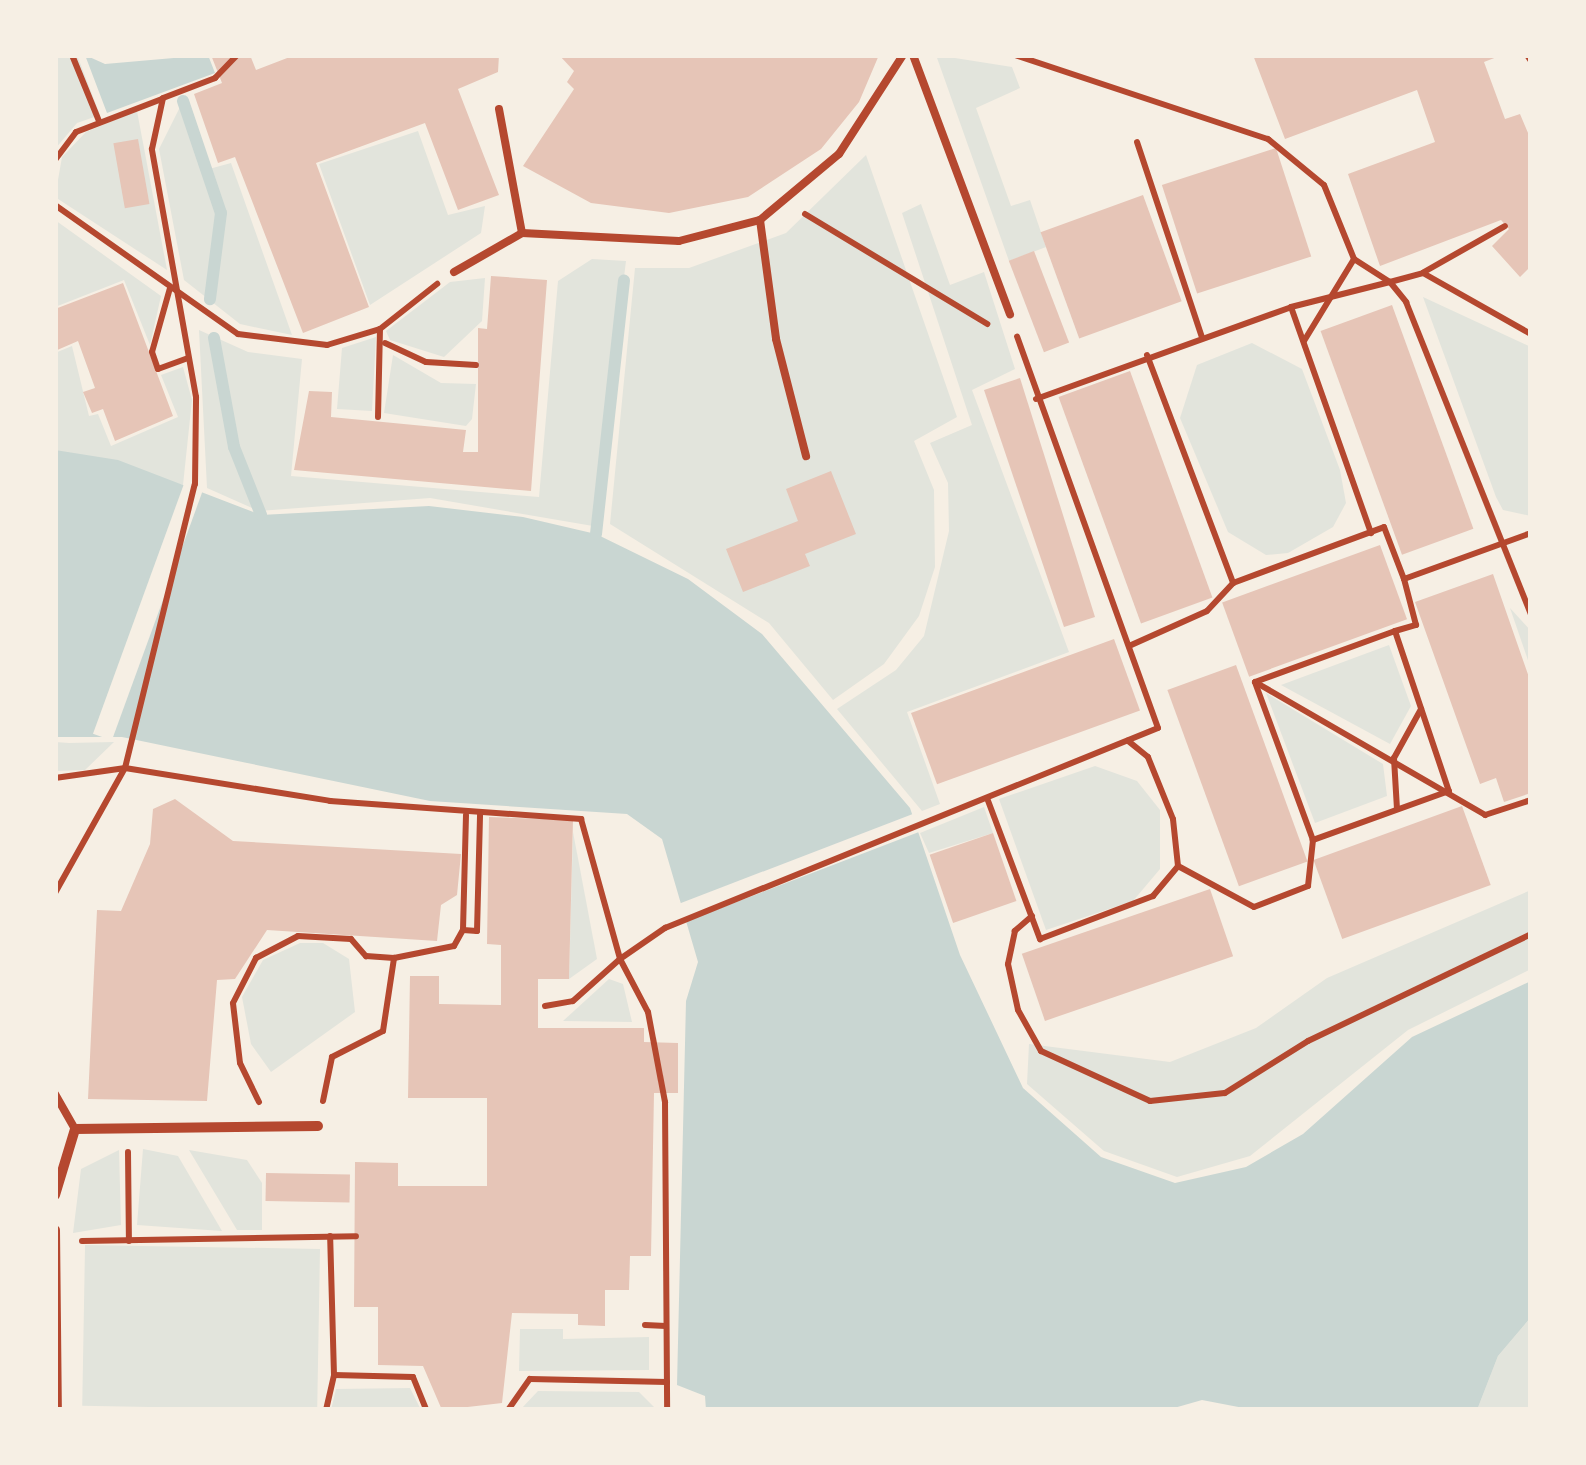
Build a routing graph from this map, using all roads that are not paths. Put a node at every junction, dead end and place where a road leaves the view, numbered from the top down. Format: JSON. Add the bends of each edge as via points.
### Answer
{"nodes":[{"id":1,"x":904,"y":55,"type":"edge"},
{"id":2,"x":912,"y":55,"type":"edge"},
{"id":3,"x":498,"y":109,"type":"dead end"},
{"id":4,"x":760,"y":220,"type":"junction"},
{"id":5,"x":522,"y":232,"type":"junction"},
{"id":6,"x":454,"y":272,"type":"road end"},
{"id":7,"x":1010,"y":314,"type":"road end"},
{"id":8,"x":806,"y":456,"type":"dead end"},
{"id":9,"x":55,"y":1094,"type":"edge"},
{"id":10,"x":318,"y":1126,"type":"road end"},
{"id":11,"x":76,"y":1129,"type":"junction"},
{"id":12,"x":55,"y":1195,"type":"edge"},
{"id":13,"x":55,"y":1230,"type":"edge"},
{"id":14,"x":55,"y":1241,"type":"edge"},
{"id":15,"x":57,"y":1410,"type":"edge"}],
"edges":[{"from":1,"to":4,"type":"lane","via":[[840,154]]},
{"from":2,"to":7,"type":"lane"},
{"from":3,"to":5,"type":"lane"},
{"from":4,"to":5,"type":"lane","via":[[678,241]]},
{"from":4,"to":8,"type":"lane","via":[[776,338]]},
{"from":5,"to":6,"type":"lane"},
{"from":9,"to":11,"type":"lane"},
{"from":10,"to":11,"type":"street"},
{"from":11,"to":12,"type":"street"},
{"from":13,"to":14,"type":"street"},
{"from":14,"to":15,"type":"street"}]}
